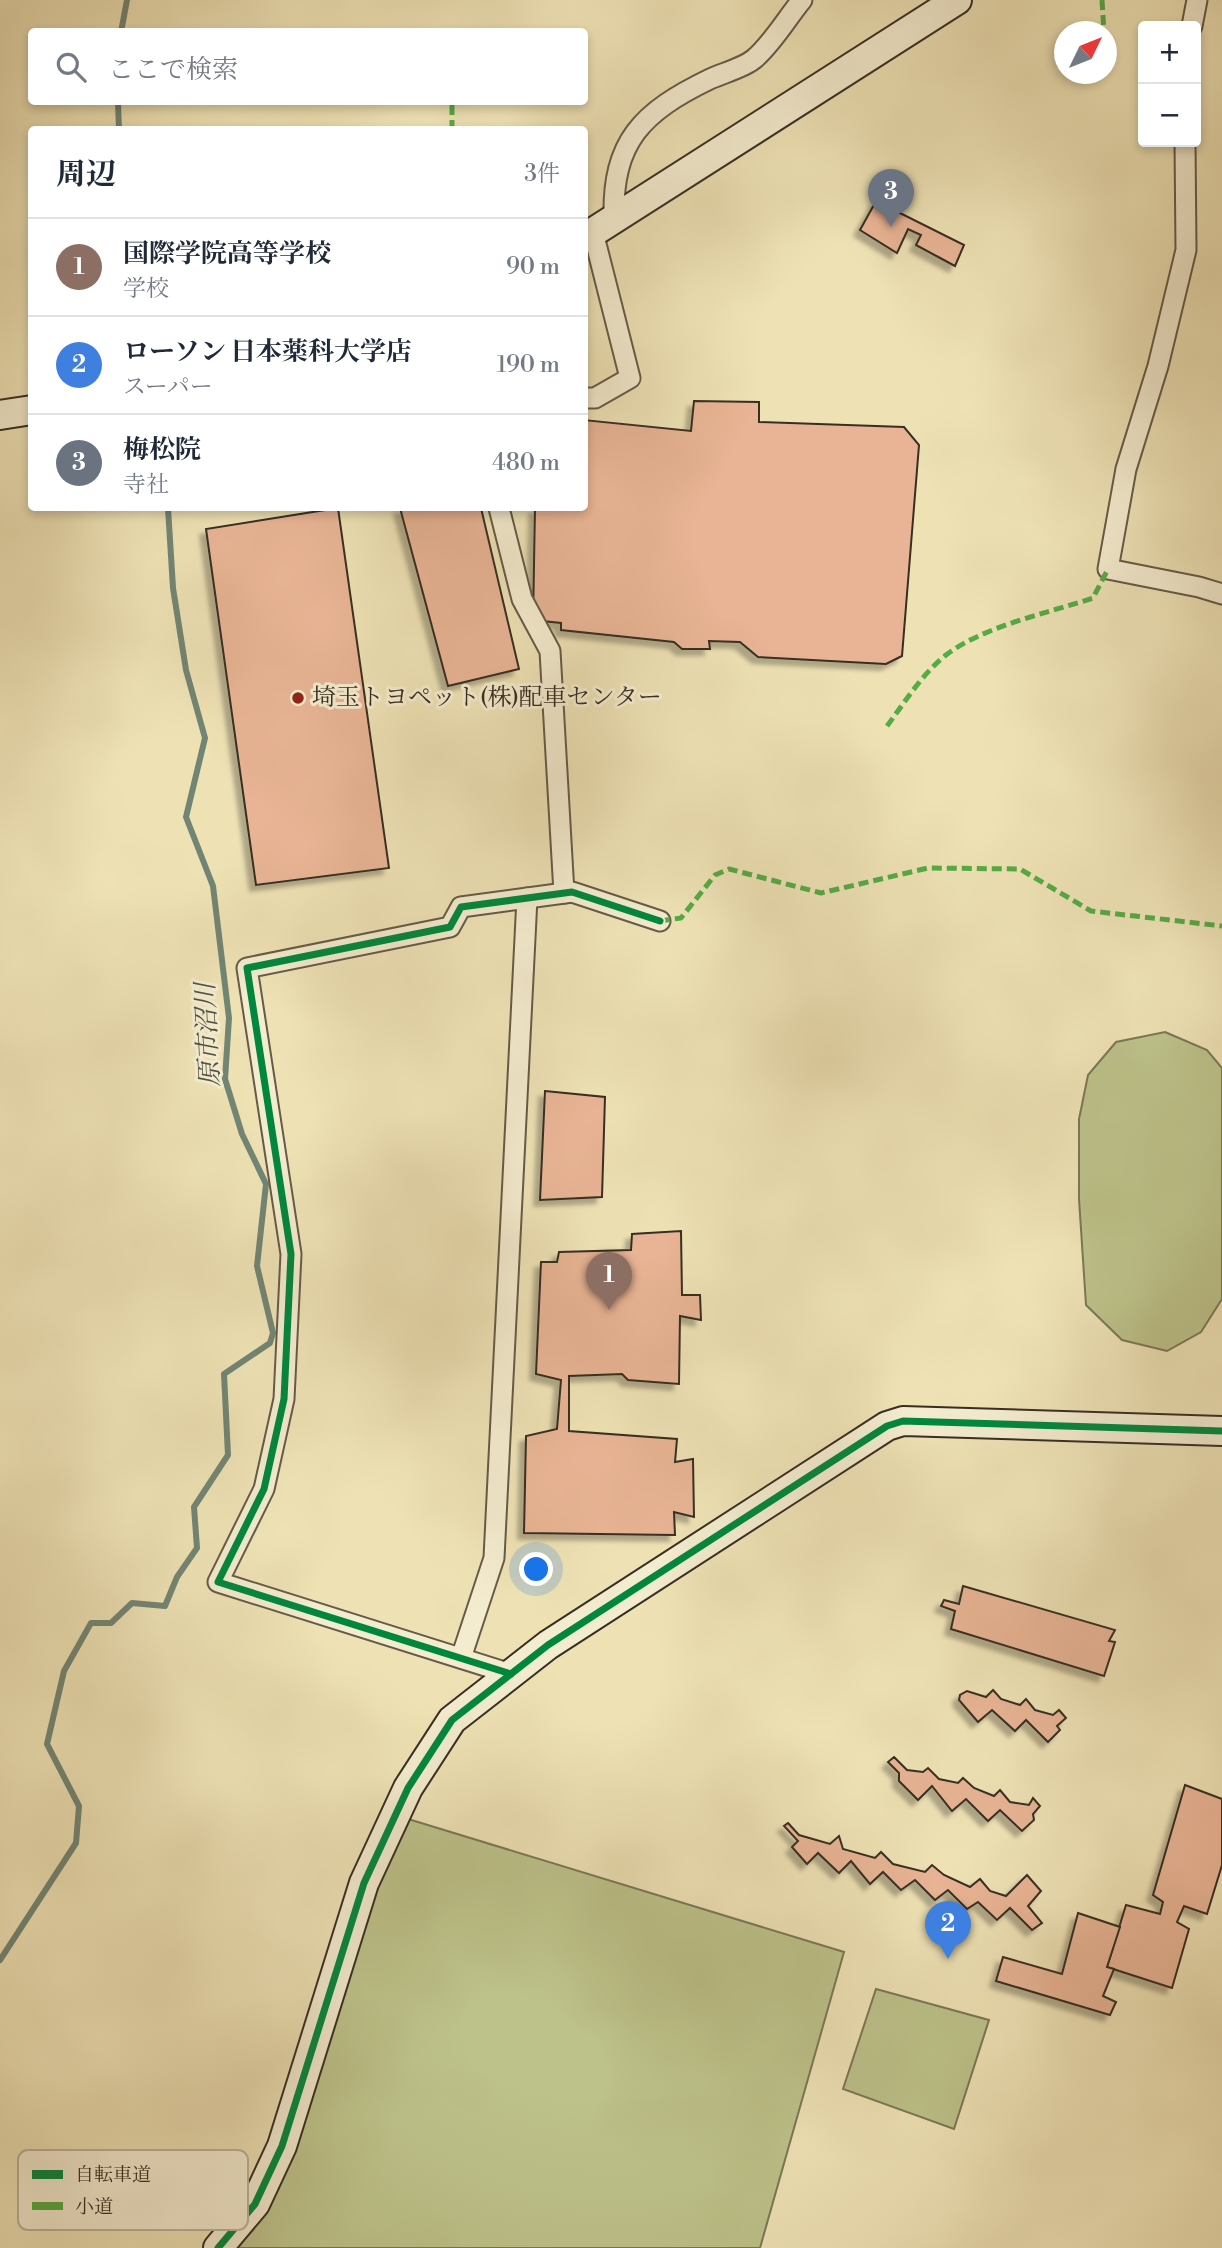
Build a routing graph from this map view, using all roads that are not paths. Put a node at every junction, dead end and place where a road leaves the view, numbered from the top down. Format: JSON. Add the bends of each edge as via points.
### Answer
{"nodes":[{"id":1,"x":802,"y":0,"type":"edge"},
{"id":2,"x":957,"y":0,"type":"edge"},
{"id":3,"x":1197,"y":0,"type":"edge"},
{"id":4,"x":1193,"y":21,"type":"edge"},
{"id":5,"x":1185,"y":147,"type":"edge"},
{"id":6,"x":597,"y":230,"type":"edge"},
{"id":7,"x":588,"y":398,"type":"edge"},
{"id":8,"x":28,"y":411,"type":"edge"},
{"id":9,"x":0,"y":415,"type":"edge"},
{"id":10,"x":500,"y":511,"type":"edge"},
{"id":11,"x":1222,"y":594,"type":"edge"},
{"id":12,"x":564,"y":893,"type":"junction"},
{"id":13,"x":527,"y":898,"type":"junction"},
{"id":14,"x":660,"y":921,"type":"dead end"},
{"id":15,"x":1222,"y":1431,"type":"edge"},
{"id":16,"x":461,"y":1658,"type":"junction"},
{"id":17,"x":511,"y":1674,"type":"junction"},
{"id":18,"x":248,"y":2211,"type":"edge"},
{"id":19,"x":233,"y":2230,"type":"edge"},
{"id":20,"x":218,"y":2248,"type":"edge"}],
"edges":[{"from":1,"to":6,"type":"street","via":[[754,60],[652,113],[637,129],[622,154]]},
{"from":2,"to":6,"type":"street"},
{"from":3,"to":4,"type":"street"},
{"from":5,"to":11,"type":"street","via":[[1186,250],[1158,366],[1126,469],[1108,569]]},
{"from":6,"to":7,"type":"street","via":[[630,378]]},
{"from":8,"to":9,"type":"street"},
{"from":10,"to":12,"type":"street","via":[[522,599],[550,650]]},
{"from":12,"to":13,"type":"street"},
{"from":12,"to":14,"type":"street"},
{"from":13,"to":16,"type":"street","via":[[494,1558]]},
{"from":13,"to":16,"type":"street","via":[[461,908],[450,928],[247,968],[291,1254],[284,1399],[264,1489],[218,1583]]},
{"from":15,"to":17,"type":"street","via":[[903,1421],[887,1426],[548,1645]]},
{"from":16,"to":17,"type":"street"},
{"from":17,"to":18,"type":"street","via":[[452,1720],[408,1788],[364,1883],[282,2146]]},
{"from":19,"to":20,"type":"street"}]}
